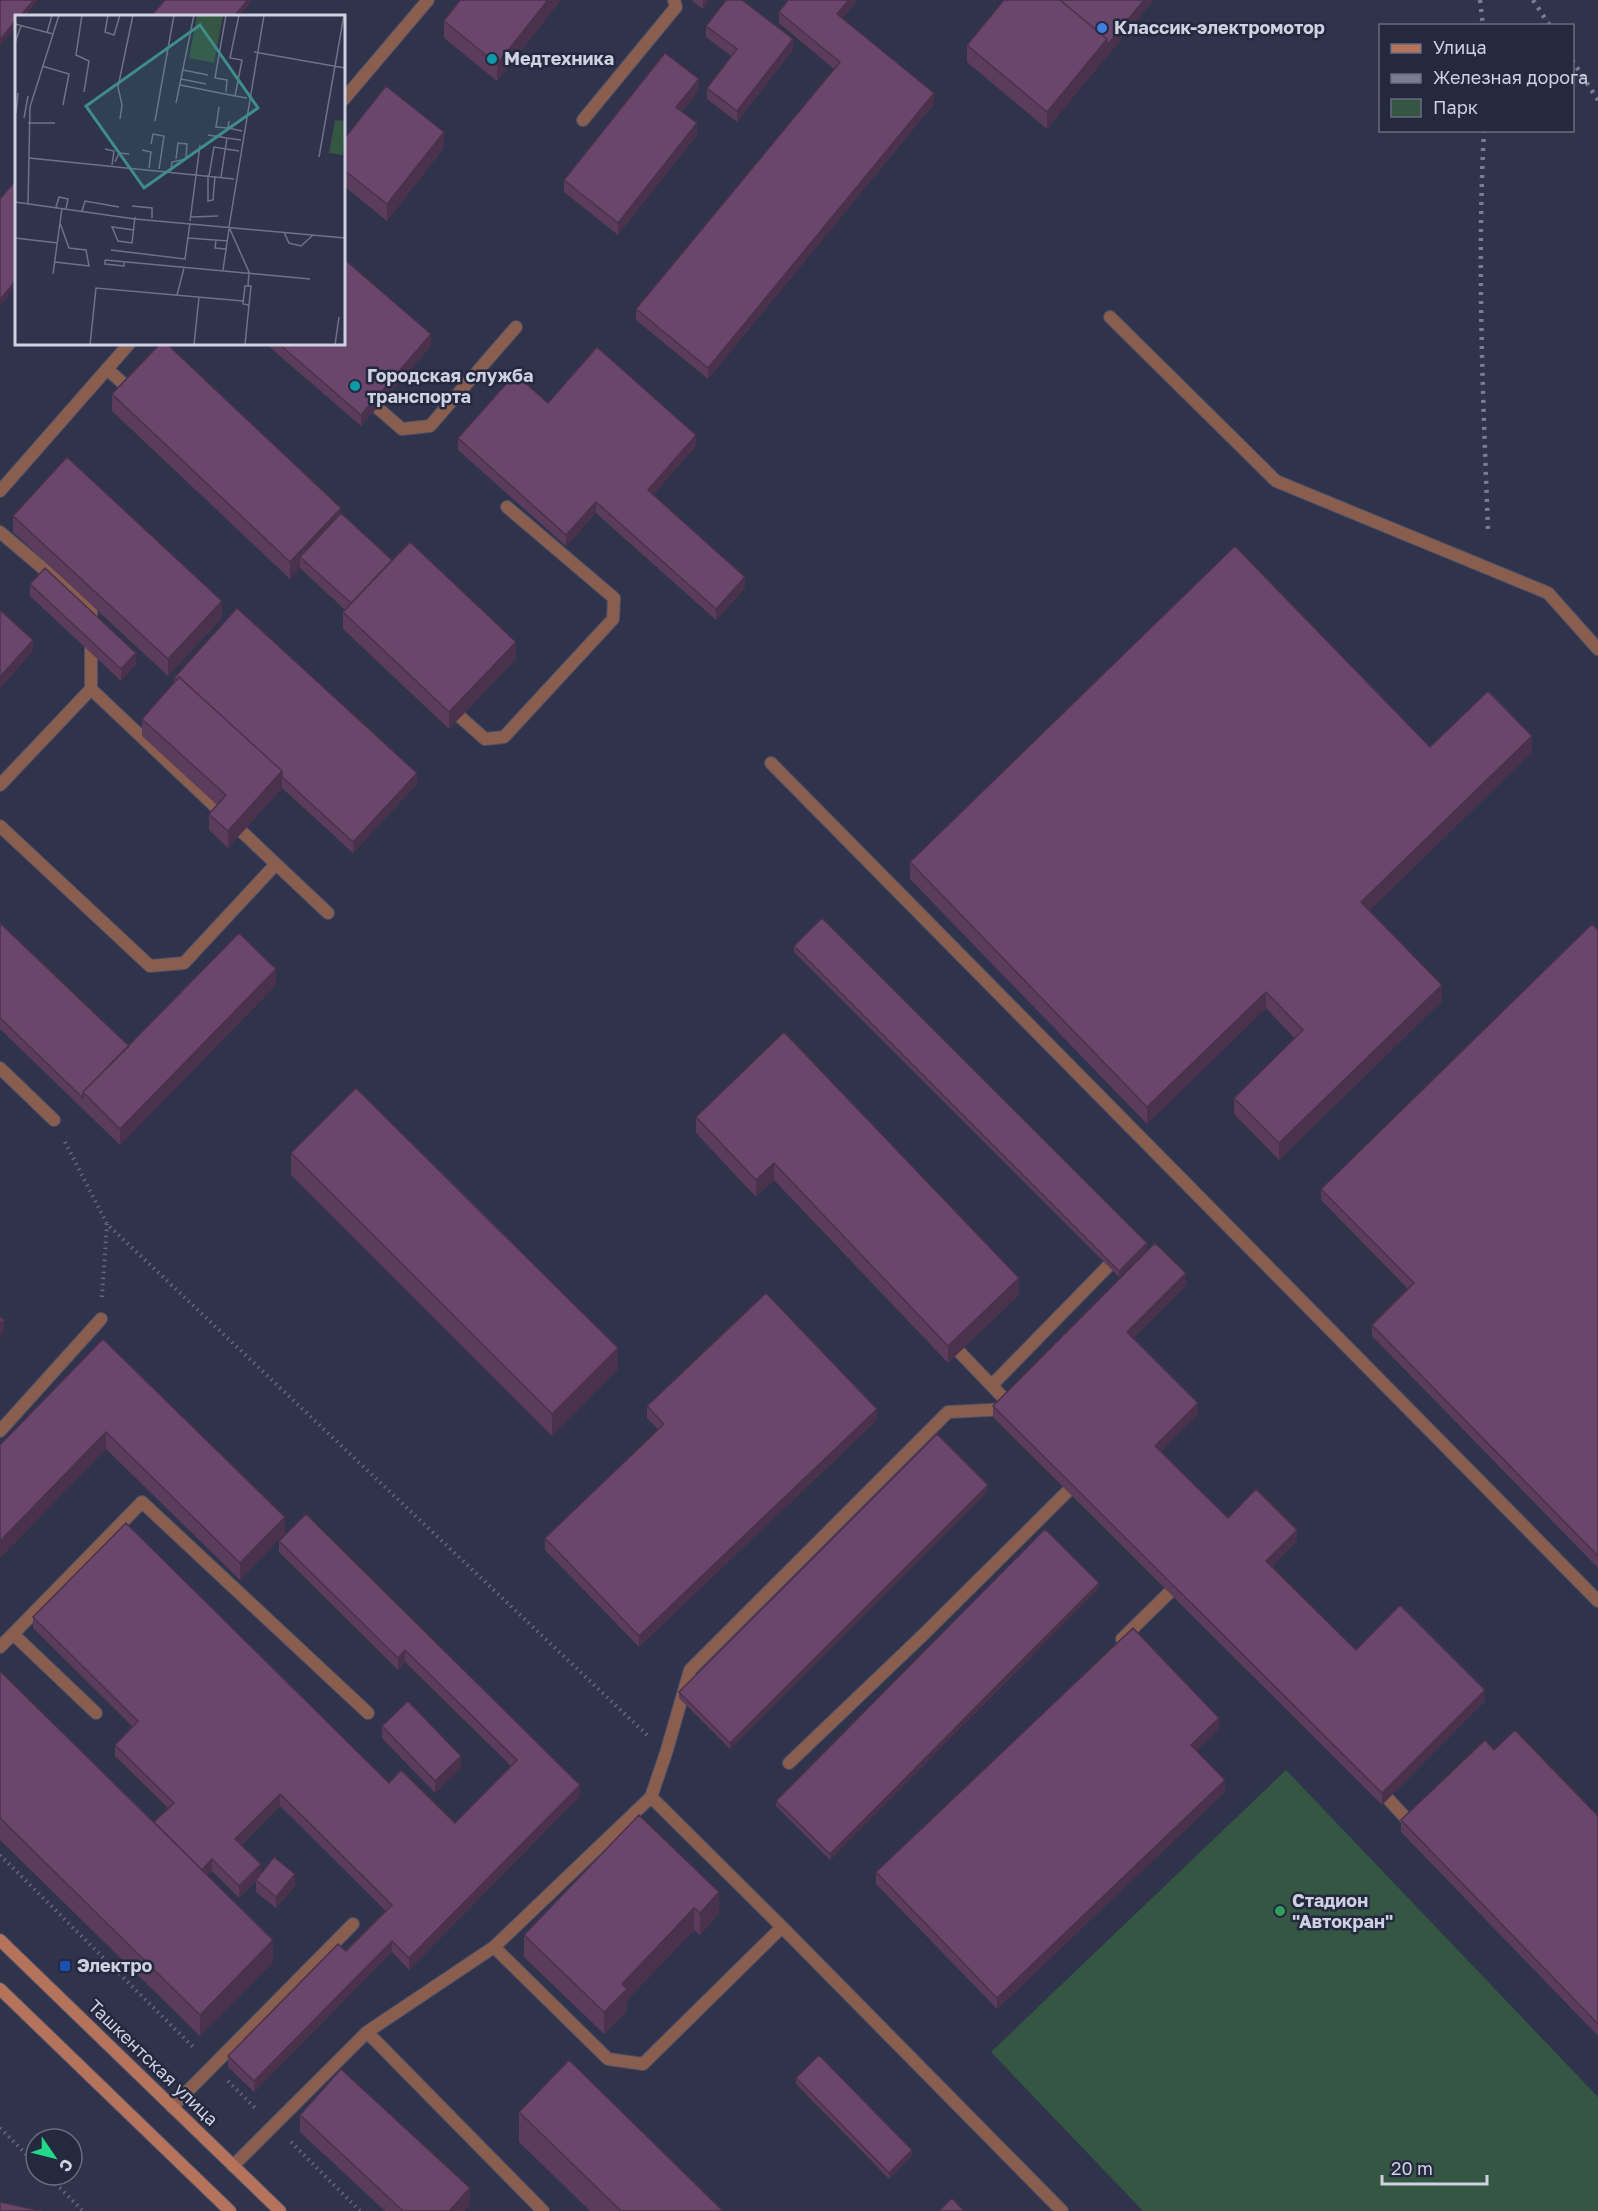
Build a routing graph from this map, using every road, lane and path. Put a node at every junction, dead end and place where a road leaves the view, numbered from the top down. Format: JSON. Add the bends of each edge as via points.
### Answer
{"nodes":[{"id":1,"x":428,"y":0,"type":"edge"},
{"id":2,"x":674,"y":0,"type":"edge"},
{"id":3,"x":345,"y":98,"type":"edge"},
{"id":4,"x":584,"y":120,"type":"dead end"},
{"id":5,"x":1110,"y":317,"type":"dead end"},
{"id":6,"x":516,"y":327,"type":"dead end"},
{"id":7,"x":128,"y":345,"type":"edge"},
{"id":8,"x":107,"y":369,"type":"junction"},
{"id":9,"x":357,"y":390,"type":"edge"},
{"id":10,"x":142,"y":401,"type":"edge"},
{"id":11,"x":0,"y":491,"type":"edge"},
{"id":12,"x":507,"y":507,"type":"dead end"},
{"id":13,"x":0,"y":532,"type":"edge"},
{"id":14,"x":1598,"y":649,"type":"edge"},
{"id":15,"x":91,"y":689,"type":"junction"},
{"id":16,"x":440,"y":699,"type":"edge"},
{"id":17,"x":771,"y":763,"type":"dead end"},
{"id":18,"x":0,"y":785,"type":"edge"},
{"id":19,"x":0,"y":826,"type":"edge"},
{"id":20,"x":276,"y":864,"type":"junction"},
{"id":21,"x":328,"y":913,"type":"dead end"},
{"id":22,"x":0,"y":1068,"type":"edge"},
{"id":23,"x":54,"y":1120,"type":"joint"},
{"id":24,"x":107,"y":1224,"type":"junction"},
{"id":25,"x":1125,"y":1248,"type":"edge"},
{"id":26,"x":101,"y":1319,"type":"joint"},
{"id":27,"x":942,"y":1334,"type":"edge"},
{"id":28,"x":992,"y":1385,"type":"junction"},
{"id":29,"x":0,"y":1431,"type":"edge"},
{"id":30,"x":1081,"y":1478,"type":"edge"},
{"id":31,"x":1181,"y":1581,"type":"edge"},
{"id":32,"x":1598,"y":1601,"type":"edge"},
{"id":33,"x":13,"y":1634,"type":"junction"},
{"id":34,"x":0,"y":1647,"type":"edge"},
{"id":35,"x":1113,"y":1648,"type":"edge"},
{"id":36,"x":96,"y":1713,"type":"dead end"},
{"id":37,"x":368,"y":1713,"type":"dead end"},
{"id":38,"x":666,"y":1753,"type":"junction"},
{"id":39,"x":789,"y":1762,"type":"dead end"},
{"id":40,"x":1369,"y":1779,"type":"edge"},
{"id":41,"x":651,"y":1797,"type":"junction"},
{"id":42,"x":1426,"y":1839,"type":"edge"},
{"id":43,"x":0,"y":1855,"type":"edge"},
{"id":44,"x":353,"y":1924,"type":"dead end"},
{"id":45,"x":782,"y":1927,"type":"junction"},
{"id":46,"x":0,"y":1940,"type":"edge"},
{"id":47,"x":494,"y":1947,"type":"junction"},
{"id":48,"x":0,"y":1989,"type":"edge"},
{"id":49,"x":367,"y":2032,"type":"junction"},
{"id":50,"x":212,"y":2066,"type":"junction"},
{"id":51,"x":172,"y":2107,"type":"junction"},
{"id":52,"x":274,"y":2126,"type":"junction"},
{"id":53,"x":0,"y":2128,"type":"edge"},
{"id":54,"x":24,"y":2152,"type":"edge"},
{"id":55,"x":233,"y":2166,"type":"junction"},
{"id":56,"x":59,"y":2187,"type":"edge"},
{"id":57,"x":84,"y":2211,"type":"edge"},
{"id":58,"x":230,"y":2211,"type":"edge"},
{"id":59,"x":280,"y":2211,"type":"edge"},
{"id":60,"x":360,"y":2211,"type":"edge"},
{"id":61,"x":543,"y":2211,"type":"edge"},
{"id":62,"x":1062,"y":2211,"type":"edge"}],
"edges":[{"from":1,"to":3,"type":"street"},
{"from":2,"to":4,"type":"street","via":[[676,7]]},
{"from":5,"to":14,"type":"street","via":[[1276,481],[1548,593]]},
{"from":6,"to":9,"type":"street","via":[[430,426],[402,429]]},
{"from":7,"to":8,"type":"street"},
{"from":8,"to":10,"type":"street"},
{"from":8,"to":11,"type":"street"},
{"from":12,"to":16,"type":"street","via":[[614,598],[613,619],[504,737],[484,739]]},
{"from":13,"to":15,"type":"street","via":[[91,609]]},
{"from":15,"to":18,"type":"street"},
{"from":15,"to":20,"type":"street"},
{"from":17,"to":32,"type":"street"},
{"from":19,"to":20,"type":"street","via":[[150,966],[184,963]]},
{"from":20,"to":21,"type":"street"},
{"from":22,"to":23,"type":"street"},
{"from":23,"to":24,"type":"path"},
{"from":24,"to":26,"type":"path"},
{"from":24,"to":38,"type":"path"},
{"from":25,"to":28,"type":"street"},
{"from":26,"to":29,"type":"street"},
{"from":27,"to":28,"type":"street"},
{"from":28,"to":38,"type":"street","via":[[1017,1412],[948,1412],[690,1670]]},
{"from":30,"to":39,"type":"street"},
{"from":31,"to":35,"type":"street"},
{"from":33,"to":34,"type":"street"},
{"from":33,"to":36,"type":"street"},
{"from":33,"to":37,"type":"street","via":[[142,1502]]},
{"from":38,"to":41,"type":"street"},
{"from":40,"to":42,"type":"street"},
{"from":41,"to":45,"type":"street"},
{"from":41,"to":47,"type":"street"},
{"from":43,"to":50,"type":"path"},
{"from":44,"to":50,"type":"street"},
{"from":45,"to":47,"type":"street","via":[[643,2064],[608,2059]]},
{"from":45,"to":62,"type":"street"},
{"from":46,"to":51,"type":"main road","name":"Ташкентская улица"},
{"from":47,"to":49,"type":"street"},
{"from":48,"to":58,"type":"main road"},
{"from":49,"to":52,"type":"street"},
{"from":49,"to":61,"type":"street"},
{"from":50,"to":51,"type":"street"},
{"from":50,"to":52,"type":"path"},
{"from":51,"to":55,"type":"main road","name":"Ташкентская улица"},
{"from":52,"to":55,"type":"street"},
{"from":52,"to":60,"type":"path"},
{"from":53,"to":54,"type":"path"},
{"from":55,"to":59,"type":"main road","name":"Ташкентская улица"},
{"from":56,"to":57,"type":"path"}]}
